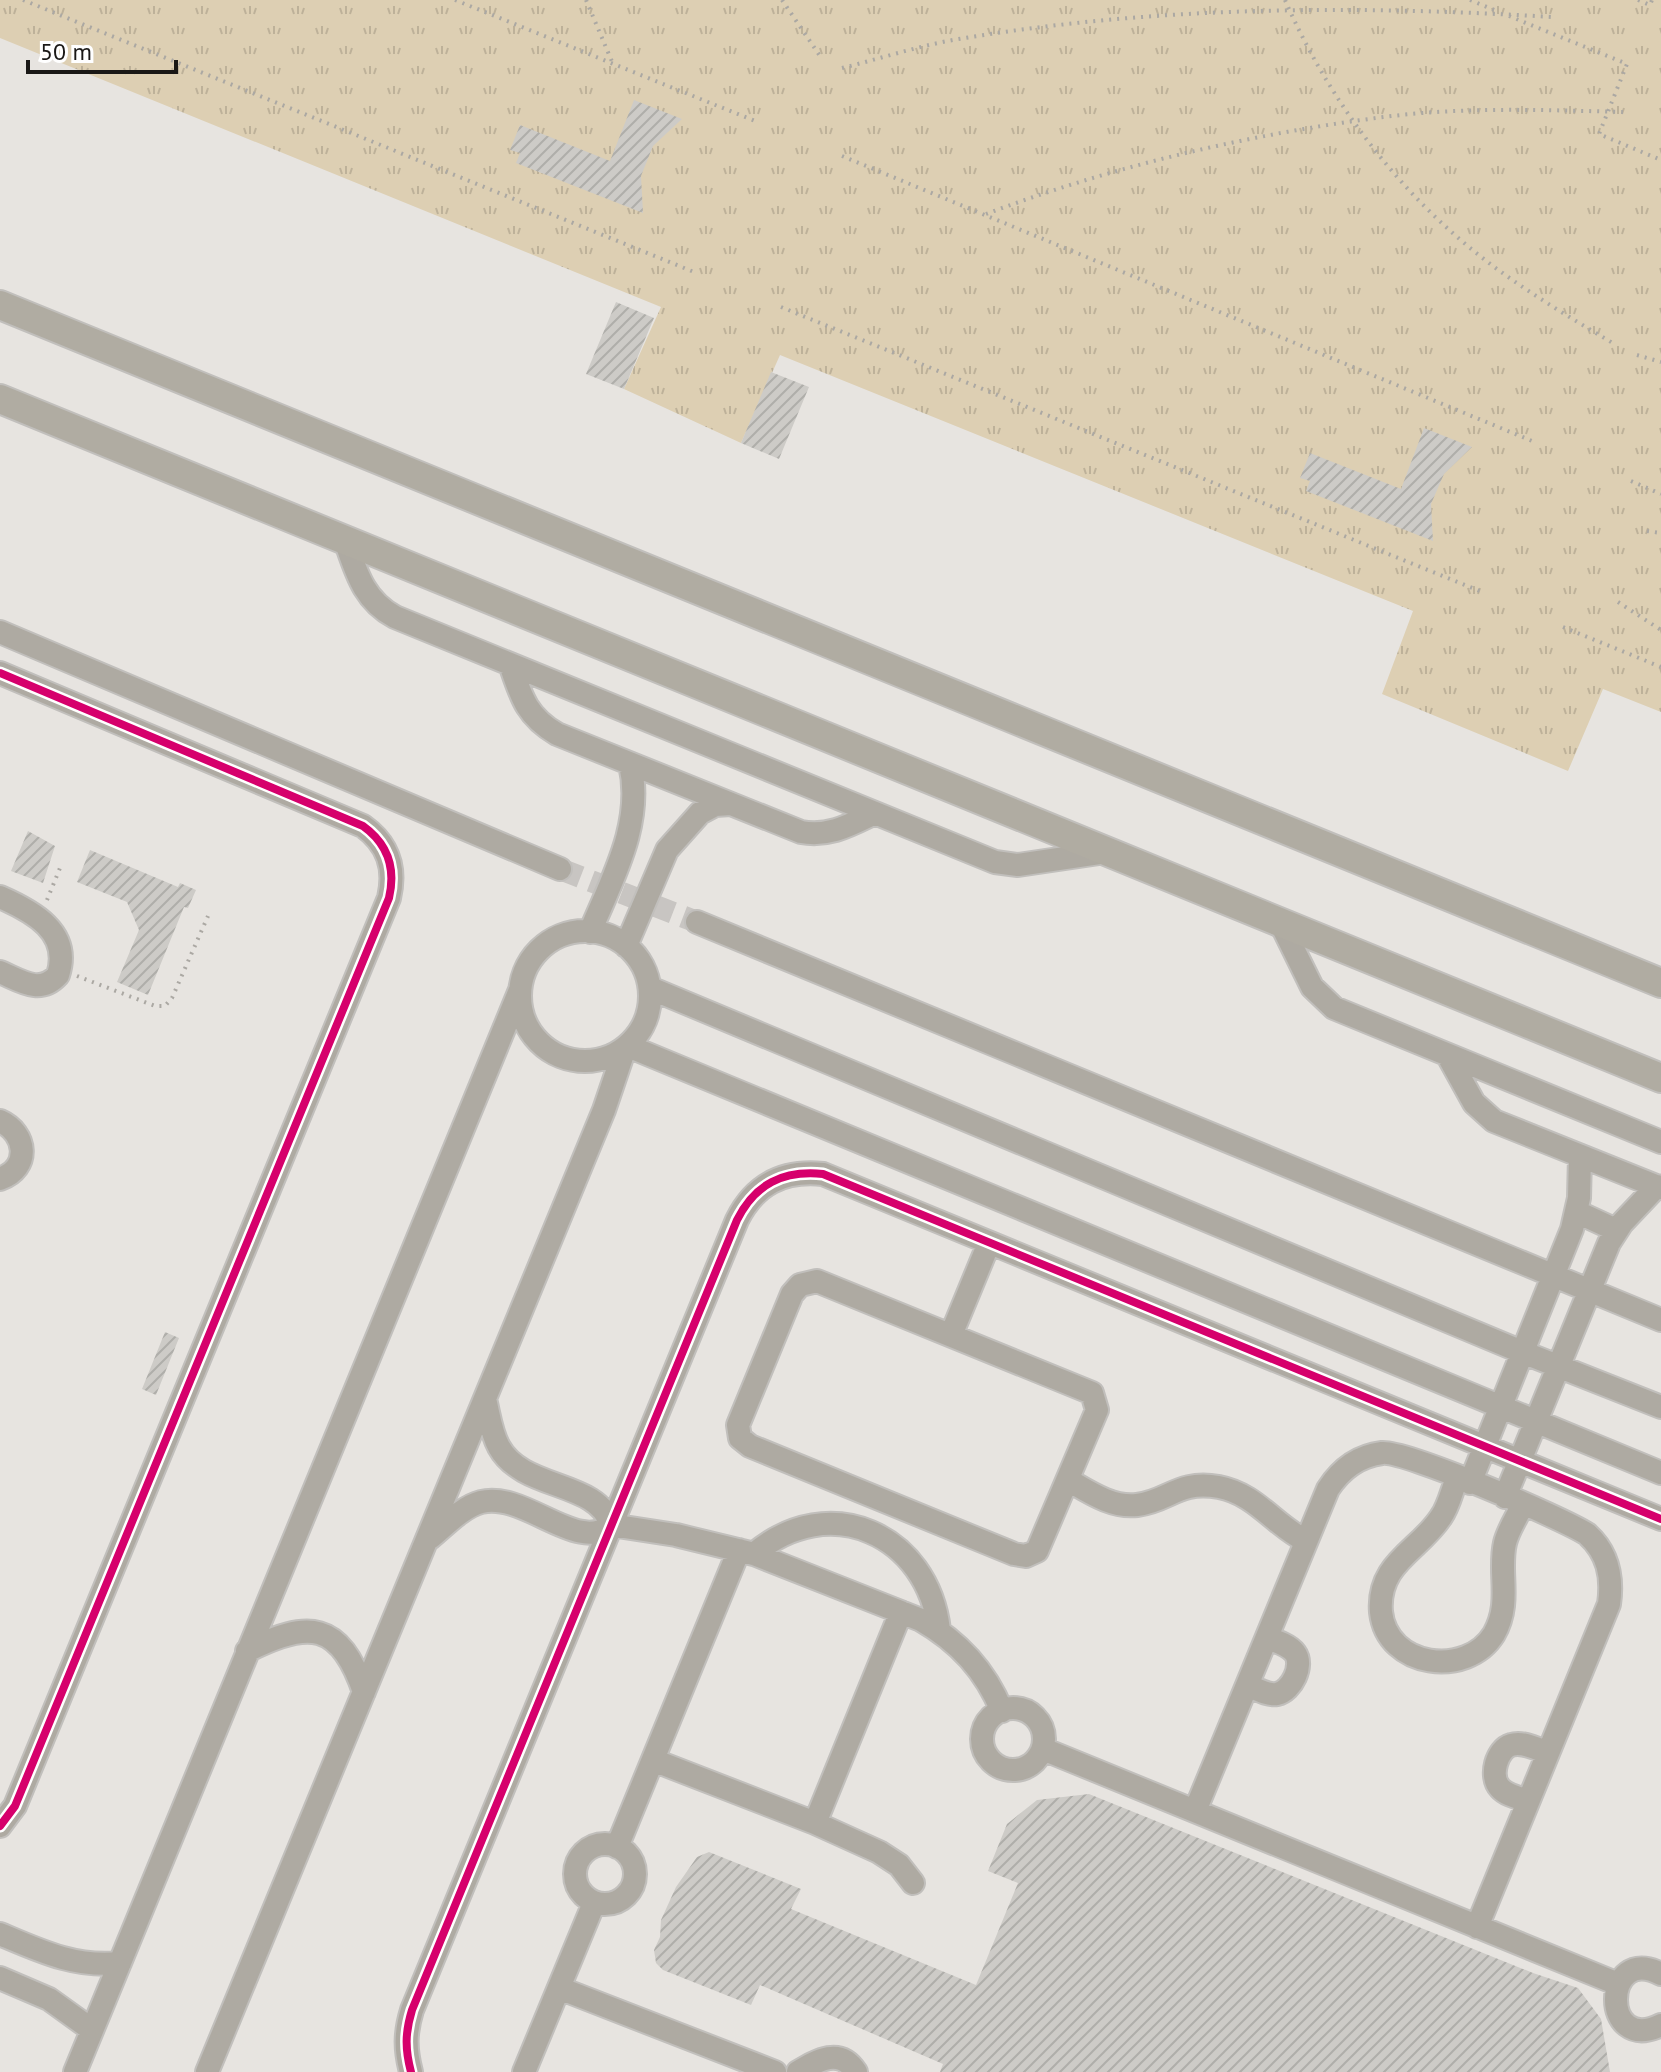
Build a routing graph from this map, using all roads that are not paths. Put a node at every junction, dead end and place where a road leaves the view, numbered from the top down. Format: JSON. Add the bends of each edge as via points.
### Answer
{"nodes":[{"id":1,"x":0,"y":305,"type":"edge"},
{"id":2,"x":0,"y":399,"type":"edge"},
{"id":3,"x":345,"y":540,"type":"junction"},
{"id":4,"x":0,"y":632,"type":"edge"},
{"id":5,"x":510,"y":664,"type":"junction"},
{"id":6,"x":0,"y":673,"type":"edge"},
{"id":7,"x":630,"y":764,"type":"junction"},
{"id":8,"x":731,"y":804,"type":"junction"},
{"id":9,"x":875,"y":813,"type":"junction"},
{"id":10,"x":631,"y":829,"type":"junction"},
{"id":11,"x":671,"y":845,"type":"junction"},
{"id":12,"x":1106,"y":852,"type":"junction"},
{"id":13,"x":560,"y":869,"type":"tunnel mouth"},
{"id":14,"x":0,"y":897,"type":"edge"},
{"id":15,"x":697,"y":922,"type":"tunnel mouth"},
{"id":16,"x":1281,"y":924,"type":"junction"},
{"id":17,"x":590,"y":932,"type":"junction"},
{"id":18,"x":626,"y":946,"type":"junction"},
{"id":19,"x":0,"y":972,"type":"edge"},
{"id":20,"x":1661,"y":983,"type":"edge"},
{"id":21,"x":650,"y":988,"type":"junction"},
{"id":22,"x":520,"y":990,"type":"junction"},
{"id":23,"x":626,"y":1047,"type":"junction"},
{"id":24,"x":1448,"y":1056,"type":"junction"},
{"id":25,"x":1661,"y":1078,"type":"edge"},
{"id":26,"x":0,"y":1121,"type":"edge"},
{"id":27,"x":1661,"y":1142,"type":"edge"},
{"id":28,"x":1580,"y":1156,"type":"junction"},
{"id":29,"x":0,"y":1179,"type":"edge"},
{"id":30,"x":1659,"y":1187,"type":"edge"},
{"id":31,"x":1577,"y":1212,"type":"junction"},
{"id":32,"x":1616,"y":1230,"type":"junction"},
{"id":33,"x":989,"y":1243,"type":"junction"},
{"id":34,"x":1553,"y":1276,"type":"junction"},
{"id":35,"x":1589,"y":1290,"type":"junction"},
{"id":36,"x":1661,"y":1320,"type":"edge"},
{"id":37,"x":951,"y":1335,"type":"junction"},
{"id":38,"x":1522,"y":1352,"type":"junction"},
{"id":39,"x":1559,"y":1366,"type":"junction"},
{"id":40,"x":485,"y":1399,"type":"junction"},
{"id":41,"x":1500,"y":1407,"type":"junction"},
{"id":42,"x":1661,"y":1407,"type":"edge"},
{"id":43,"x":1536,"y":1422,"type":"junction"},
{"id":44,"x":1484,"y":1447,"type":"junction"},
{"id":45,"x":1519,"y":1462,"type":"junction"},
{"id":46,"x":1661,"y":1473,"type":"edge"},
{"id":47,"x":542,"y":1480,"type":"junction"},
{"id":48,"x":1068,"y":1480,"type":"junction"},
{"id":49,"x":1464,"y":1480,"type":"junction"},
{"id":50,"x":1514,"y":1500,"type":"junction"},
{"id":51,"x":886,"y":1502,"type":"junction"},
{"id":52,"x":530,"y":1510,"type":"junction"},
{"id":53,"x":1661,"y":1519,"type":"edge"},
{"id":54,"x":611,"y":1525,"type":"junction"},
{"id":55,"x":873,"y":1533,"type":"junction"},
{"id":56,"x":1306,"y":1541,"type":"junction"},
{"id":57,"x":426,"y":1542,"type":"junction"},
{"id":58,"x":747,"y":1552,"type":"junction"},
{"id":59,"x":901,"y":1612,"type":"junction"},
{"id":60,"x":939,"y":1630,"type":"junction"},
{"id":61,"x":1267,"y":1638,"type":"junction"},
{"id":62,"x":247,"y":1651,"type":"junction"},
{"id":63,"x":1247,"y":1685,"type":"junction"},
{"id":64,"x":364,"y":1692,"type":"junction"},
{"id":65,"x":1002,"y":1711,"type":"junction"},
{"id":66,"x":1043,"y":1749,"type":"junction"},
{"id":67,"x":1548,"y":1753,"type":"junction"},
{"id":68,"x":653,"y":1760,"type":"junction"},
{"id":69,"x":1528,"y":1801,"type":"junction"},
{"id":70,"x":1195,"y":1811,"type":"junction"},
{"id":71,"x":815,"y":1823,"type":"junction"},
{"id":72,"x":0,"y":1826,"type":"edge"},
{"id":73,"x":617,"y":1847,"type":"junction"},
{"id":74,"x":913,"y":1883,"type":"dead end"},
{"id":75,"x":594,"y":1903,"type":"junction"},
{"id":76,"x":1477,"y":1927,"type":"junction"},
{"id":77,"x":0,"y":1934,"type":"edge"},
{"id":78,"x":120,"y":1963,"type":"junction"},
{"id":79,"x":1661,"y":1974,"type":"edge"},
{"id":80,"x":0,"y":1978,"type":"edge"},
{"id":81,"x":1618,"y":1984,"type":"junction"},
{"id":82,"x":559,"y":1988,"type":"junction"},
{"id":83,"x":1661,"y":2025,"type":"edge"},
{"id":84,"x":92,"y":2030,"type":"junction"},
{"id":85,"x":720,"y":2062,"type":"edge"},
{"id":86,"x":75,"y":2072,"type":"edge"},
{"id":87,"x":207,"y":2072,"type":"edge"},
{"id":88,"x":411,"y":2072,"type":"edge"},
{"id":89,"x":524,"y":2072,"type":"edge"},
{"id":90,"x":775,"y":2072,"type":"edge"},
{"id":91,"x":798,"y":2072,"type":"edge"},
{"id":92,"x":856,"y":2072,"type":"edge"}],
"edges":[{"from":1,"to":20,"type":"main road"},
{"from":2,"to":3,"type":"main road"},
{"from":3,"to":5,"type":"street","via":[[361,586],[381,609]]},
{"from":3,"to":12,"type":"main road"},
{"from":4,"to":13,"type":"street"},
{"from":5,"to":7,"type":"street","via":[[530,713],[542,725]]},
{"from":5,"to":9,"type":"street"},
{"from":6,"to":72,"type":"street","via":[[363,826],[381,842],[392,874],[389,898],[27,1777]]},
{"from":7,"to":8,"type":"street"},
{"from":7,"to":10,"type":"street"},
{"from":8,"to":9,"type":"street","via":[[813,834],[837,831]]},
{"from":8,"to":11,"type":"street","via":[[700,813]]},
{"from":9,"to":12,"type":"street","via":[[1007,864]]},
{"from":10,"to":11,"type":"street"},
{"from":10,"to":17,"type":"street"},
{"from":11,"to":18,"type":"street"},
{"from":12,"to":16,"type":"main road"},
{"from":14,"to":19,"type":"street","via":[[39,916],[51,929],[60,969],[49,983],[38,986]]},
{"from":15,"to":34,"type":"street"},
{"from":16,"to":24,"type":"street","via":[[1312,987],[1326,1003]]},
{"from":16,"to":25,"type":"main road"},
{"from":17,"to":18,"type":"street"},
{"from":17,"to":22,"type":"street","via":[[557,937],[543,947],[531,959]]},
{"from":18,"to":21,"type":"street","via":[[646,972]]},
{"from":21,"to":23,"type":"street","via":[[646,1020]]},
{"from":21,"to":38,"type":"street"},
{"from":22,"to":23,"type":"street","via":[[527,1027],[553,1053],[590,1061]]},
{"from":22,"to":62,"type":"street"},
{"from":23,"to":40,"type":"street"},
{"from":23,"to":41,"type":"street"},
{"from":24,"to":27,"type":"street"},
{"from":24,"to":28,"type":"street","via":[[1482,1112]]},
{"from":26,"to":29,"type":"street","via":[[18,1134],[23,1150],[19,1166]]},
{"from":28,"to":30,"type":"street"},
{"from":28,"to":31,"type":"street"},
{"from":30,"to":32,"type":"street"},
{"from":31,"to":32,"type":"street"},
{"from":31,"to":34,"type":"street"},
{"from":32,"to":35,"type":"street"},
{"from":33,"to":37,"type":"street"},
{"from":33,"to":44,"type":"street"},
{"from":33,"to":54,"type":"street","via":[[823,1174],[788,1174],[757,1191],[737,1220]]},
{"from":34,"to":35,"type":"street"},
{"from":34,"to":38,"type":"street"},
{"from":35,"to":36,"type":"street"},
{"from":35,"to":39,"type":"street"},
{"from":37,"to":48,"type":"street","via":[[1092,1393],[1097,1410]]},
{"from":37,"to":51,"type":"street","via":[[817,1281],[805,1283],[792,1294],[740,1420],[738,1432],[750,1446]]},
{"from":38,"to":39,"type":"street"},
{"from":38,"to":41,"type":"street"},
{"from":39,"to":42,"type":"street"},
{"from":39,"to":43,"type":"street"},
{"from":40,"to":47,"type":"street","via":[[504,1455],[521,1471]]},
{"from":40,"to":57,"type":"street"},
{"from":41,"to":43,"type":"street"},
{"from":41,"to":44,"type":"street"},
{"from":43,"to":45,"type":"street"},
{"from":43,"to":46,"type":"street"},
{"from":44,"to":45,"type":"street"},
{"from":44,"to":49,"type":"street"},
{"from":45,"to":50,"type":"street"},
{"from":45,"to":53,"type":"street"},
{"from":47,"to":52,"type":"street","via":[[539,1500]]},
{"from":47,"to":54,"type":"street","via":[[597,1502]]},
{"from":48,"to":51,"type":"street","via":[[1041,1547],[1026,1556]]},
{"from":48,"to":56,"type":"street","via":[[1112,1503],[1135,1506],[1179,1488],[1221,1487],[1250,1497],[1288,1532]]},
{"from":49,"to":50,"type":"street"},
{"from":49,"to":50,"type":"street","via":[[1441,1518],[1394,1565],[1384,1586],[1384,1623],[1397,1643],[1421,1658],[1447,1663],[1463,1658],[1487,1643],[1495,1631],[1505,1592],[1505,1544]]},
{"from":49,"to":56,"type":"street","via":[[1392,1453],[1353,1462],[1328,1489]]},
{"from":50,"to":67,"type":"street","via":[[1587,1534],[1603,1553],[1610,1578],[1609,1604]]},
{"from":51,"to":55,"type":"street"},
{"from":52,"to":54,"type":"street","via":[[580,1533],[600,1532]]},
{"from":52,"to":57,"type":"street","via":[[507,1501],[474,1504]]},
{"from":54,"to":58,"type":"street"},
{"from":54,"to":88,"type":"street","via":[[412,2010],[406,2031]]},
{"from":55,"to":58,"type":"street","via":[[842,1524],[810,1525]]},
{"from":55,"to":60,"type":"street","via":[[915,1565],[932,1596]]},
{"from":56,"to":61,"type":"street"},
{"from":57,"to":64,"type":"street"},
{"from":58,"to":59,"type":"street"},
{"from":58,"to":68,"type":"street"},
{"from":59,"to":60,"type":"street"},
{"from":59,"to":71,"type":"street"},
{"from":60,"to":65,"type":"street","via":[[970,1657]]},
{"from":61,"to":63,"type":"street"},
{"from":61,"to":63,"type":"street","via":[[1295,1653],[1297,1669],[1291,1684],[1277,1694]]},
{"from":62,"to":64,"type":"street","via":[[297,1631],[325,1636],[348,1654]]},
{"from":62,"to":78,"type":"street"},
{"from":63,"to":70,"type":"street"},
{"from":64,"to":87,"type":"street"},
{"from":65,"to":66,"type":"street","via":[[1019,1709],[1035,1717],[1043,1732]]},
{"from":65,"to":66,"type":"street","via":[[983,1731],[989,1758],[1014,1770],[1032,1764]]},
{"from":66,"to":70,"type":"street"},
{"from":67,"to":69,"type":"street"},
{"from":67,"to":69,"type":"street","via":[[1514,1744],[1495,1768],[1503,1791]]},
{"from":68,"to":71,"type":"street"},
{"from":68,"to":73,"type":"street"},
{"from":69,"to":76,"type":"street"},
{"from":70,"to":76,"type":"street"},
{"from":71,"to":74,"type":"street","via":[[890,1858]]},
{"from":73,"to":75,"type":"street","via":[[630,1857],[635,1882],[619,1901]]},
{"from":73,"to":75,"type":"street","via":[[591,1847],[576,1867],[576,1884]]},
{"from":75,"to":82,"type":"street"},
{"from":76,"to":81,"type":"street"},
{"from":77,"to":78,"type":"street","via":[[71,1962]]},
{"from":78,"to":84,"type":"street"},
{"from":79,"to":81,"type":"street","via":[[1639,1970]]},
{"from":80,"to":84,"type":"street","via":[[49,1999]]},
{"from":81,"to":83,"type":"street","via":[[1614,2001],[1626,2024],[1642,2030]]},
{"from":82,"to":85,"type":"street"},
{"from":82,"to":89,"type":"street"},
{"from":84,"to":86,"type":"street"},
{"from":85,"to":90,"type":"street"},
{"from":91,"to":92,"type":"street","via":[[834,2057]]}]}
